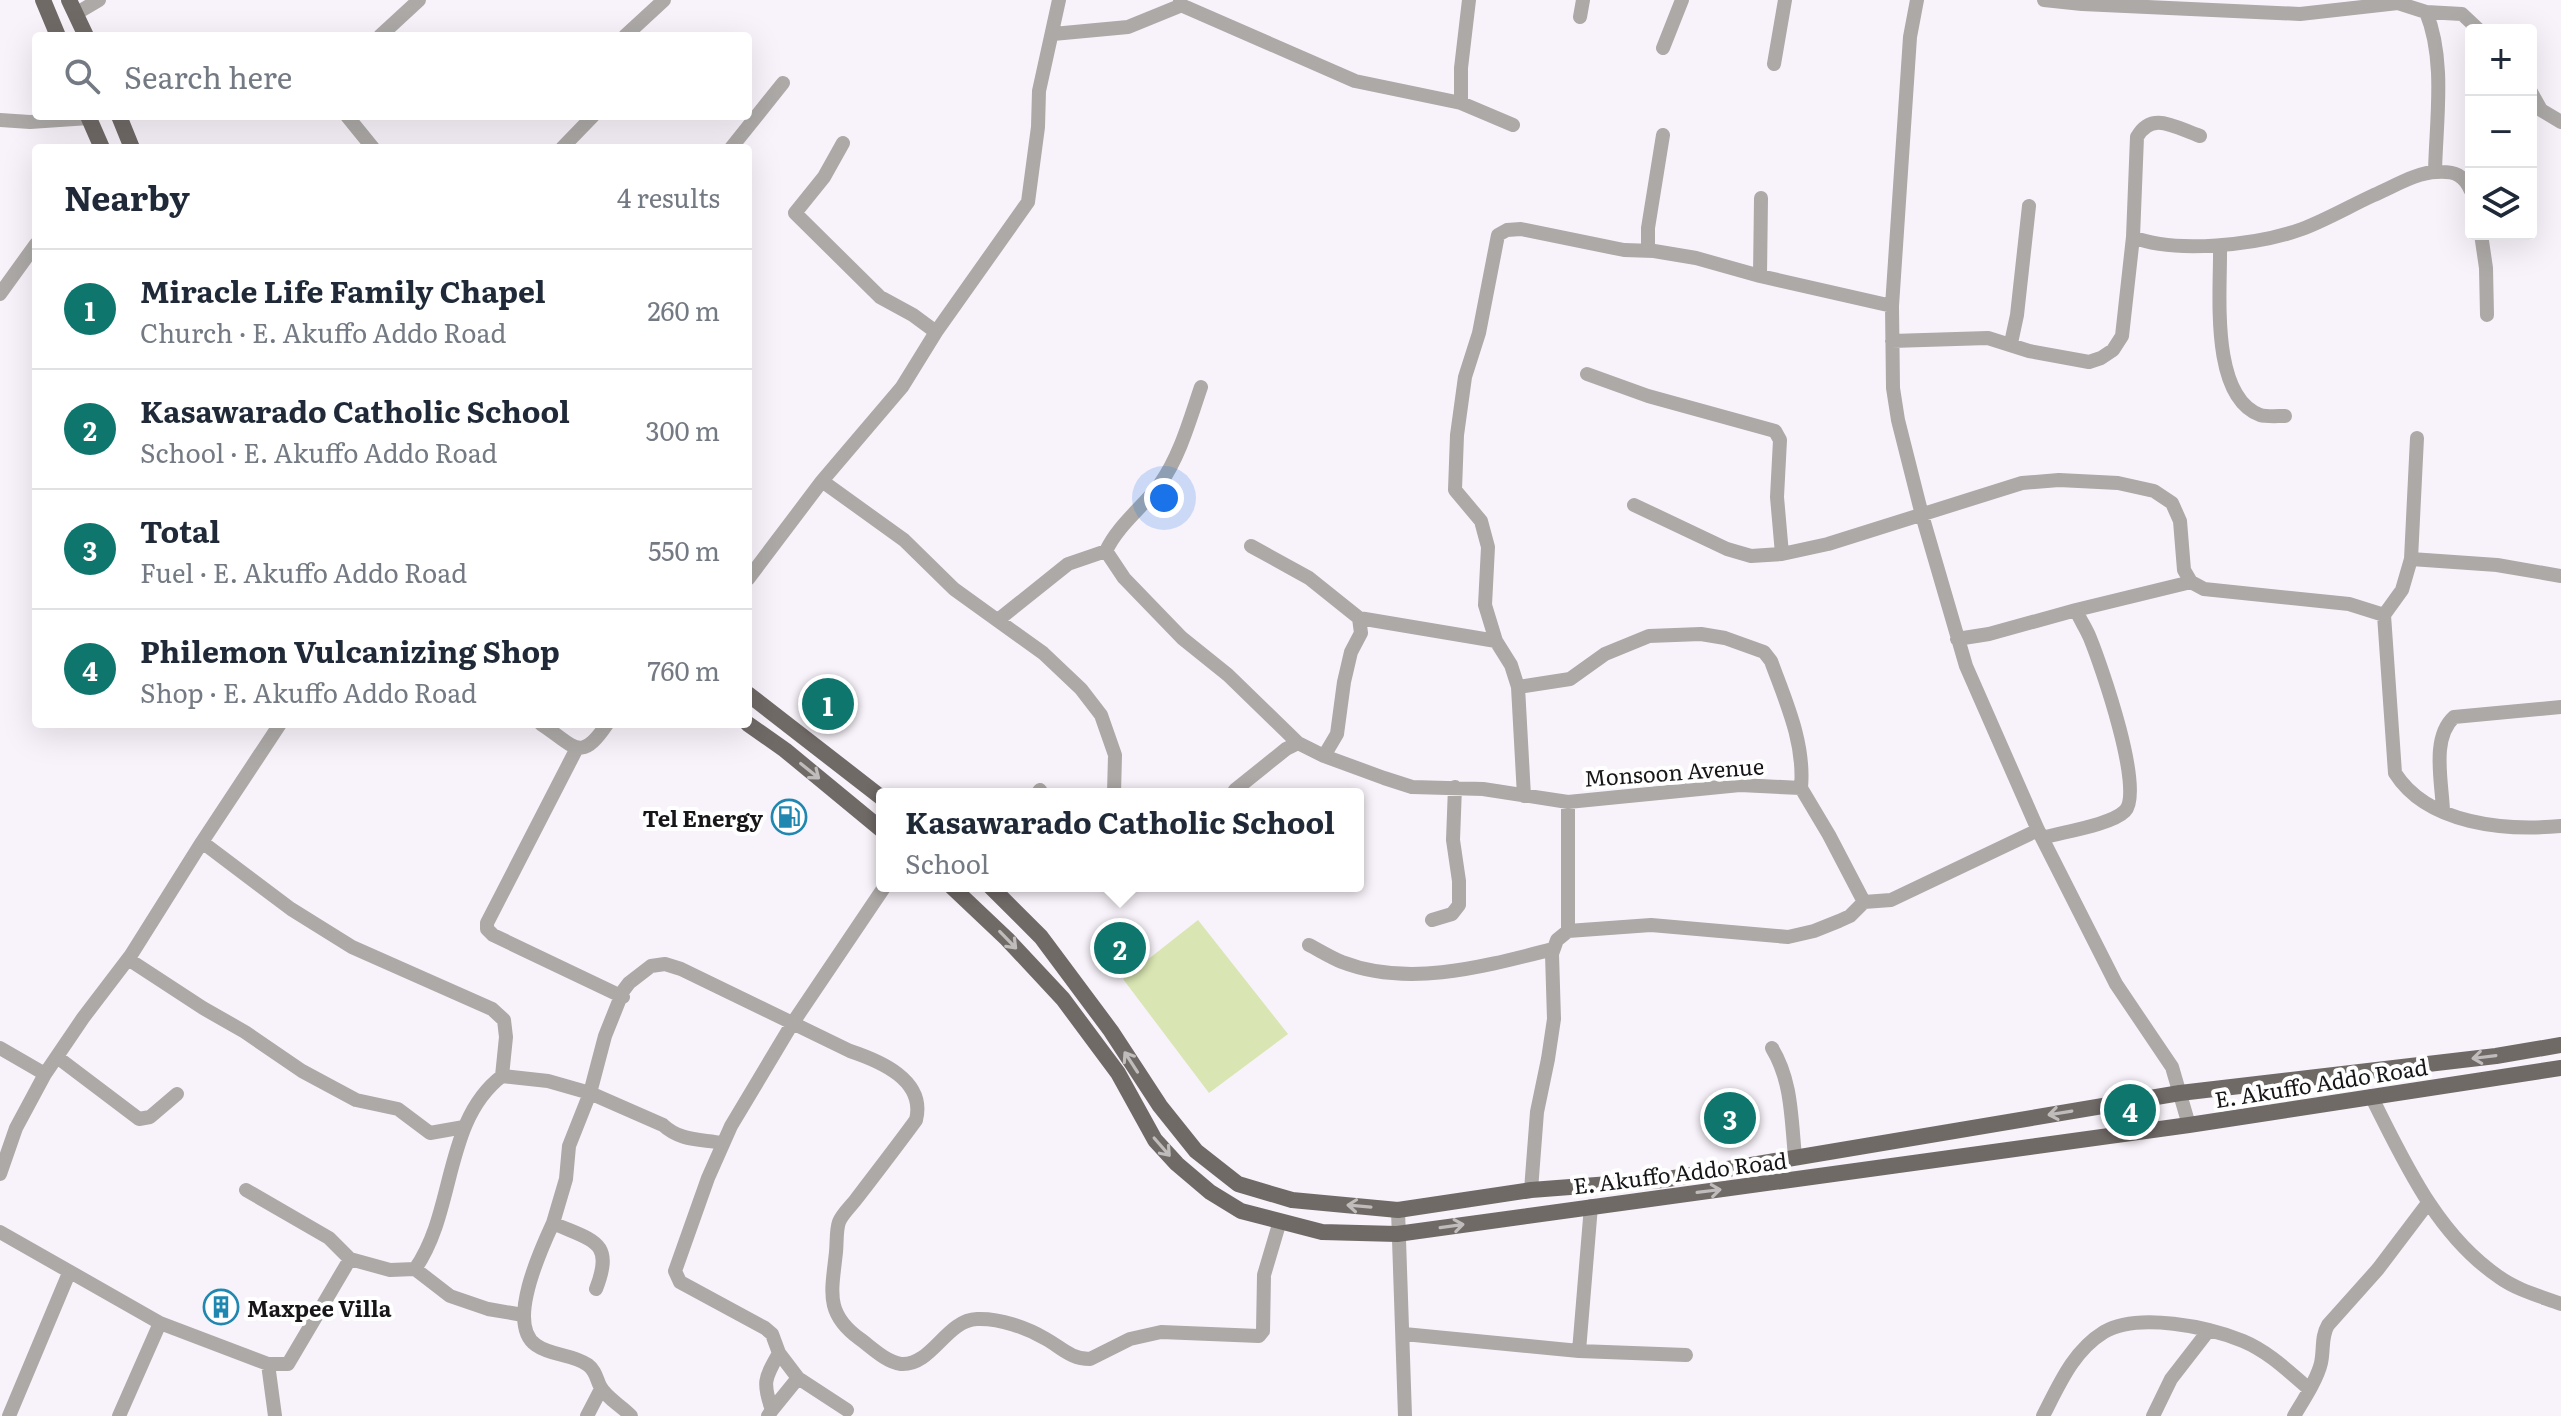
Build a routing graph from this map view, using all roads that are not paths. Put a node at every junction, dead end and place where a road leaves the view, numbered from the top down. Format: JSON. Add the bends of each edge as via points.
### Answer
{"nodes":[{"id":1,"x":43,"y":0,"type":"edge"},
{"id":2,"x":99,"y":0,"type":"edge"},
{"id":3,"x":419,"y":0,"type":"edge"},
{"id":4,"x":664,"y":0,"type":"edge"},
{"id":5,"x":1059,"y":0,"type":"edge"},
{"id":6,"x":1469,"y":0,"type":"edge"},
{"id":7,"x":1583,"y":0,"type":"edge"},
{"id":8,"x":1682,"y":0,"type":"edge"},
{"id":9,"x":1785,"y":0,"type":"edge"},
{"id":10,"x":1917,"y":0,"type":"edge"},
{"id":11,"x":2044,"y":0,"type":"edge"},
{"id":12,"x":1181,"y":2,"type":"edge"},
{"id":13,"x":73,"y":7,"type":"edge"},
{"id":14,"x":2464,"y":7,"type":"edge"},
{"id":15,"x":2426,"y":12,"type":"junction"},
{"id":16,"x":1580,"y":17,"type":"dead end"},
{"id":17,"x":2475,"y":24,"type":"edge"},
{"id":18,"x":56,"y":32,"type":"edge"},
{"id":19,"x":84,"y":32,"type":"edge"},
{"id":20,"x":384,"y":32,"type":"edge"},
{"id":21,"x":629,"y":32,"type":"edge"},
{"id":22,"x":1053,"y":34,"type":"junction"},
{"id":23,"x":1663,"y":48,"type":"dead end"},
{"id":24,"x":1774,"y":64,"type":"dead end"},
{"id":25,"x":783,"y":83,"type":"dead end"},
{"id":26,"x":2533,"y":96,"type":"edge"},
{"id":27,"x":1461,"y":103,"type":"junction"},
{"id":28,"x":0,"y":120,"type":"edge"},
{"id":29,"x":53,"y":120,"type":"edge"},
{"id":30,"x":89,"y":120,"type":"edge"},
{"id":31,"x":121,"y":120,"type":"edge"},
{"id":32,"x":350,"y":120,"type":"edge"},
{"id":33,"x":589,"y":120,"type":"edge"},
{"id":34,"x":2561,"y":122,"type":"edge"},
{"id":35,"x":1513,"y":125,"type":"dead end"},
{"id":36,"x":1663,"y":135,"type":"dead end"},
{"id":37,"x":2200,"y":136,"type":"dead end"},
{"id":38,"x":843,"y":143,"type":"dead end"},
{"id":39,"x":100,"y":144,"type":"edge"},
{"id":40,"x":130,"y":144,"type":"edge"},
{"id":41,"x":370,"y":144,"type":"edge"},
{"id":42,"x":566,"y":144,"type":"edge"},
{"id":43,"x":734,"y":144,"type":"edge"},
{"id":44,"x":2435,"y":172,"type":"junction"},
{"id":45,"x":2465,"y":178,"type":"edge"},
{"id":46,"x":1761,"y":198,"type":"dead end"},
{"id":47,"x":2029,"y":206,"type":"dead end"},
{"id":48,"x":2133,"y":237,"type":"junction"},
{"id":49,"x":2482,"y":240,"type":"edge"},
{"id":50,"x":2220,"y":246,"type":"junction"},
{"id":51,"x":32,"y":250,"type":"edge"},
{"id":52,"x":1648,"y":251,"type":"junction"},
{"id":53,"x":1760,"y":276,"type":"junction"},
{"id":54,"x":0,"y":294,"type":"edge"},
{"id":55,"x":1892,"y":306,"type":"junction"},
{"id":56,"x":2487,"y":315,"type":"dead end"},
{"id":57,"x":936,"y":332,"type":"junction"},
{"id":58,"x":1892,"y":341,"type":"junction"},
{"id":59,"x":2011,"y":343,"type":"junction"},
{"id":60,"x":1587,"y":374,"type":"dead end"},
{"id":61,"x":1201,"y":387,"type":"dead end"},
{"id":62,"x":2285,"y":416,"type":"dead end"},
{"id":63,"x":2417,"y":438,"type":"dead end"},
{"id":64,"x":822,"y":481,"type":"junction"},
{"id":65,"x":1634,"y":505,"type":"dead end"},
{"id":66,"x":1922,"y":515,"type":"junction"},
{"id":67,"x":1251,"y":546,"type":"dead end"},
{"id":68,"x":1106,"y":551,"type":"junction"},
{"id":69,"x":1782,"y":554,"type":"junction"},
{"id":70,"x":2411,"y":559,"type":"junction"},
{"id":71,"x":752,"y":574,"type":"edge"},
{"id":72,"x":2561,"y":576,"type":"edge"},
{"id":73,"x":2191,"y":582,"type":"junction"},
{"id":74,"x":2076,"y":610,"type":"junction"},
{"id":75,"x":2384,"y":615,"type":"junction"},
{"id":76,"x":1359,"y":618,"type":"junction"},
{"id":77,"x":998,"y":620,"type":"junction"},
{"id":78,"x":1957,"y":639,"type":"junction"},
{"id":79,"x":1496,"y":641,"type":"junction"},
{"id":80,"x":1518,"y":687,"type":"junction"},
{"id":81,"x":752,"y":697,"type":"edge"},
{"id":82,"x":2561,"y":707,"type":"edge"},
{"id":83,"x":752,"y":727,"type":"edge"},
{"id":84,"x":277,"y":728,"type":"edge"},
{"id":85,"x":547,"y":728,"type":"edge"},
{"id":86,"x":604,"y":728,"type":"edge"},
{"id":87,"x":1298,"y":743,"type":"junction"},
{"id":88,"x":577,"y":748,"type":"junction"},
{"id":89,"x":1324,"y":756,"type":"junction"},
{"id":90,"x":1455,"y":787,"type":"junction"},
{"id":91,"x":1114,"y":788,"type":"edge"},
{"id":92,"x":1237,"y":788,"type":"edge"},
{"id":93,"x":1801,"y":788,"type":"junction"},
{"id":94,"x":876,"y":793,"type":"edge"},
{"id":95,"x":1524,"y":796,"type":"junction"},
{"id":96,"x":1568,"y":802,"type":"junction"},
{"id":97,"x":2443,"y":811,"type":"junction"},
{"id":98,"x":876,"y":825,"type":"edge"},
{"id":99,"x":2561,"y":826,"type":"edge"},
{"id":100,"x":2040,"y":834,"type":"junction"},
{"id":101,"x":202,"y":842,"type":"junction"},
{"id":102,"x":881,"y":892,"type":"edge"},
{"id":103,"x":957,"y":892,"type":"edge"},
{"id":104,"x":996,"y":892,"type":"edge"},
{"id":105,"x":1864,"y":902,"type":"junction"},
{"id":106,"x":1432,"y":920,"type":"dead end"},
{"id":107,"x":1568,"y":931,"type":"junction"},
{"id":108,"x":1309,"y":945,"type":"dead end"},
{"id":109,"x":1553,"y":949,"type":"junction"},
{"id":110,"x":128,"y":959,"type":"junction"},
{"id":111,"x":623,"y":997,"type":"junction"},
{"id":112,"x":792,"y":1024,"type":"junction"},
{"id":113,"x":2561,"y":1045,"type":"edge"},
{"id":114,"x":0,"y":1048,"type":"edge"},
{"id":115,"x":1772,"y":1048,"type":"dead end"},
{"id":116,"x":57,"y":1057,"type":"junction"},
{"id":117,"x":2561,"y":1068,"type":"edge"},
{"id":118,"x":2367,"y":1071,"type":"junction"},
{"id":119,"x":45,"y":1074,"type":"junction"},
{"id":120,"x":502,"y":1076,"type":"junction"},
{"id":121,"x":590,"y":1093,"type":"junction"},
{"id":122,"x":2180,"y":1093,"type":"junction"},
{"id":123,"x":177,"y":1094,"type":"dead end"},
{"id":124,"x":2371,"y":1096,"type":"junction"},
{"id":125,"x":2189,"y":1125,"type":"junction"},
{"id":126,"x":464,"y":1127,"type":"junction"},
{"id":127,"x":722,"y":1143,"type":"junction"},
{"id":128,"x":1795,"y":1156,"type":"junction"},
{"id":129,"x":0,"y":1174,"type":"edge"},
{"id":130,"x":246,"y":1190,"type":"dead end"},
{"id":131,"x":1531,"y":1190,"type":"junction"},
{"id":132,"x":2428,"y":1203,"type":"junction"},
{"id":133,"x":1591,"y":1206,"type":"junction"},
{"id":134,"x":1398,"y":1210,"type":"junction"},
{"id":135,"x":1280,"y":1221,"type":"junction"},
{"id":136,"x":553,"y":1223,"type":"junction"},
{"id":137,"x":0,"y":1232,"type":"edge"},
{"id":138,"x":1397,"y":1234,"type":"junction"},
{"id":139,"x":350,"y":1259,"type":"junction"},
{"id":140,"x":415,"y":1269,"type":"junction"},
{"id":141,"x":69,"y":1273,"type":"junction"},
{"id":142,"x":596,"y":1289,"type":"dead end"},
{"id":143,"x":2561,"y":1304,"type":"edge"},
{"id":144,"x":523,"y":1315,"type":"junction"},
{"id":145,"x":160,"y":1323,"type":"junction"},
{"id":146,"x":2209,"y":1330,"type":"junction"},
{"id":147,"x":1404,"y":1334,"type":"junction"},
{"id":148,"x":1579,"y":1351,"type":"junction"},
{"id":149,"x":779,"y":1353,"type":"junction"},
{"id":150,"x":1686,"y":1355,"type":"dead end"},
{"id":151,"x":268,"y":1364,"type":"junction"},
{"id":152,"x":798,"y":1378,"type":"junction"},
{"id":153,"x":2308,"y":1388,"type":"junction"},
{"id":154,"x":601,"y":1389,"type":"junction"},
{"id":155,"x":847,"y":1410,"type":"dead end"},
{"id":156,"x":770,"y":1413,"type":"edge"},
{"id":157,"x":9,"y":1416,"type":"edge"},
{"id":158,"x":119,"y":1416,"type":"edge"},
{"id":159,"x":275,"y":1416,"type":"edge"},
{"id":160,"x":587,"y":1416,"type":"edge"},
{"id":161,"x":631,"y":1416,"type":"edge"},
{"id":162,"x":1405,"y":1416,"type":"edge"},
{"id":163,"x":2043,"y":1416,"type":"edge"},
{"id":164,"x":2153,"y":1416,"type":"edge"},
{"id":165,"x":2294,"y":1416,"type":"edge"}],
"edges":[{"from":1,"to":18,"type":"main road"},
{"from":2,"to":13,"type":"street"},
{"from":3,"to":20,"type":"street"},
{"from":4,"to":21,"type":"street"},
{"from":5,"to":22,"type":"street"},
{"from":6,"to":27,"type":"street"},
{"from":7,"to":16,"type":"street"},
{"from":8,"to":23,"type":"street"},
{"from":9,"to":24,"type":"street"},
{"from":10,"to":55,"type":"street"},
{"from":11,"to":15,"type":"street","via":[[2300,14],[2398,3]]},
{"from":12,"to":22,"type":"street","via":[[1128,27]]},
{"from":12,"to":27,"type":"street","via":[[1355,81]]},
{"from":13,"to":19,"type":"main road"},
{"from":14,"to":15,"type":"street"},
{"from":14,"to":17,"type":"street"},
{"from":15,"to":44,"type":"street","via":[[2437,63]]},
{"from":22,"to":57,"type":"street","via":[[1039,91],[1028,202]]},
{"from":25,"to":43,"type":"street"},
{"from":26,"to":34,"type":"street","via":[[2541,110]]},
{"from":27,"to":35,"type":"street"},
{"from":28,"to":29,"type":"street"},
{"from":30,"to":39,"type":"main road"},
{"from":31,"to":40,"type":"main road"},
{"from":32,"to":41,"type":"street"},
{"from":33,"to":42,"type":"street"},
{"from":36,"to":52,"type":"street"},
{"from":37,"to":48,"type":"street","via":[[2156,122],[2142,127],[2137,137]]},
{"from":38,"to":57,"type":"street","via":[[795,213],[880,297]]},
{"from":44,"to":45,"type":"street"},
{"from":44,"to":50,"type":"street","via":[[2300,230]]},
{"from":46,"to":53,"type":"street"},
{"from":47,"to":59,"type":"street"},
{"from":48,"to":50,"type":"street","via":[[2151,245]]},
{"from":48,"to":59,"type":"street","via":[[2122,336],[2113,350],[2089,362]]},
{"from":49,"to":56,"type":"street"},
{"from":50,"to":62,"type":"street","via":[[2228,381],[2247,407],[2261,415]]},
{"from":51,"to":54,"type":"street"},
{"from":52,"to":53,"type":"street"},
{"from":52,"to":79,"type":"street","via":[[1521,229],[1498,235],[1465,377],[1454,474],[1455,490],[1481,521],[1488,547],[1485,605]]},
{"from":53,"to":55,"type":"street"},
{"from":55,"to":58,"type":"street"},
{"from":57,"to":64,"type":"street","via":[[902,387]]},
{"from":58,"to":59,"type":"street","via":[[1963,337]]},
{"from":58,"to":66,"type":"street","via":[[1898,420]]},
{"from":60,"to":69,"type":"street","via":[[1775,431],[1780,440]]},
{"from":61,"to":68,"type":"street","via":[[1163,480]]},
{"from":63,"to":70,"type":"street"},
{"from":64,"to":71,"type":"street"},
{"from":64,"to":77,"type":"street","via":[[904,540],[954,589]]},
{"from":65,"to":69,"type":"street","via":[[1727,549],[1751,556]]},
{"from":66,"to":69,"type":"street"},
{"from":66,"to":73,"type":"street","via":[[2022,483],[2118,483],[2154,491],[2172,503],[2180,521],[2184,570]]},
{"from":66,"to":78,"type":"street"},
{"from":67,"to":76,"type":"street","via":[[1309,578]]},
{"from":68,"to":77,"type":"street","via":[[1068,564]]},
{"from":68,"to":87,"type":"street","via":[[1124,578],[1182,638]]},
{"from":70,"to":72,"type":"street"},
{"from":70,"to":75,"type":"street","via":[[2402,590]]},
{"from":73,"to":74,"type":"street"},
{"from":73,"to":75,"type":"street","via":[[2220,592],[2349,604]]},
{"from":74,"to":78,"type":"street"},
{"from":74,"to":100,"type":"street","via":[[2116,714],[2131,795],[2120,815]]},
{"from":75,"to":97,"type":"street","via":[[2395,773],[2416,797]]},
{"from":76,"to":79,"type":"street"},
{"from":76,"to":89,"type":"street","via":[[1361,633],[1351,652],[1337,734]]},
{"from":77,"to":91,"type":"street","via":[[1043,653],[1101,715],[1115,755]]},
{"from":78,"to":100,"type":"street"},
{"from":79,"to":80,"type":"street"},
{"from":80,"to":93,"type":"street","via":[[1570,679],[1605,654],[1649,636],[1725,638],[1764,652],[1771,661],[1797,735]]},
{"from":80,"to":95,"type":"street"},
{"from":81,"to":94,"type":"main road"},
{"from":82,"to":97,"type":"street","via":[[2454,717],[2441,736]]},
{"from":83,"to":98,"type":"main road","one_way":true},
{"from":84,"to":101,"type":"street"},
{"from":85,"to":88,"type":"street"},
{"from":86,"to":88,"type":"street","via":[[586,749]]},
{"from":87,"to":89,"type":"street"},
{"from":87,"to":92,"type":"street"},
{"from":88,"to":111,"type":"street","via":[[487,929]]},
{"from":89,"to":90,"type":"street","via":[[1412,787]]},
{"from":90,"to":95,"type":"street"},
{"from":90,"to":106,"type":"street","via":[[1459,905],[1452,914]]},
{"from":93,"to":96,"type":"street","name":"Monsoon Avenue","via":[[1740,785]]},
{"from":93,"to":105,"type":"street"},
{"from":95,"to":96,"type":"street"},
{"from":96,"to":107,"type":"street","name":"Monsoon Avenue"},
{"from":97,"to":99,"type":"street","via":[[2474,822],[2529,829]]},
{"from":100,"to":105,"type":"street","via":[[1891,900]]},
{"from":100,"to":122,"type":"street","via":[[2116,984],[2172,1067]]},
{"from":101,"to":110,"type":"street"},
{"from":101,"to":120,"type":"street","via":[[352,947],[492,1009],[504,1020]]},
{"from":102,"to":112,"type":"street"},
{"from":103,"to":135,"type":"main road","name":"E. Akuffo Addo Road","one_way":true,"via":[[1063,999],[1118,1073],[1155,1140],[1177,1164],[1241,1211]]},
{"from":134,"to":104,"type":"main road","name":"E. Akuffo Addo Road","one_way":true,"via":[[1292,1200],[1238,1184],[1196,1151],[1041,937]]},
{"from":105,"to":107,"type":"street","via":[[1850,916],[1788,937],[1651,925]]},
{"from":107,"to":109,"type":"street"},
{"from":108,"to":109,"type":"street","via":[[1343,962],[1394,973],[1443,973]]},
{"from":109,"to":131,"type":"street","via":[[1554,1019],[1537,1112]]},
{"from":110,"to":116,"type":"street"},
{"from":110,"to":126,"type":"street","via":[[356,1100],[398,1109],[430,1133]]},
{"from":111,"to":112,"type":"street","via":[[640,973],[665,964]]},
{"from":111,"to":121,"type":"street","via":[[605,1036]]},
{"from":112,"to":127,"type":"street"},
{"from":112,"to":135,"type":"street","via":[[878,1060],[912,1088],[916,1101],[916,1120],[839,1222],[831,1292],[839,1320],[890,1361],[912,1362],[965,1320],[979,1318],[1038,1335],[1082,1359],[1161,1332],[1259,1336],[1264,1275]]},
{"from":113,"to":118,"type":"main road","name":"E. Akuffo Addo Road","one_way":true},
{"from":114,"to":119,"type":"street"},
{"from":115,"to":128,"type":"street","via":[[1789,1090]]},
{"from":116,"to":119,"type":"street"},
{"from":116,"to":123,"type":"street","via":[[139,1119],[150,1117]]},
{"from":117,"to":124,"type":"main road","name":"E. Akuffo Addo Road"},
{"from":118,"to":122,"type":"main road","name":"E. Akuffo Addo Road"},
{"from":118,"to":124,"type":"main road"},
{"from":119,"to":129,"type":"street","via":[[16,1128]]},
{"from":120,"to":121,"type":"street"},
{"from":120,"to":126,"type":"street","via":[[486,1088]]},
{"from":121,"to":127,"type":"street","via":[[683,1138]]},
{"from":121,"to":136,"type":"street","via":[[569,1146]]},
{"from":122,"to":125,"type":"street"},
{"from":122,"to":128,"type":"main road","name":"E. Akuffo Addo Road","one_way":true},
{"from":124,"to":125,"type":"main road","name":"E. Akuffo Addo Road"},
{"from":124,"to":132,"type":"street"},
{"from":133,"to":125,"type":"main road","name":"E. Akuffo Addo Road","one_way":true},
{"from":126,"to":140,"type":"street","via":[[438,1224]]},
{"from":127,"to":149,"type":"street","via":[[675,1271],[680,1282],[765,1328]]},
{"from":128,"to":131,"type":"main road","name":"E. Akuffo Addo Road","via":[[1662,1180]]},
{"from":130,"to":139,"type":"street","via":[[329,1238]]},
{"from":131,"to":134,"type":"main road","name":"E. Akuffo Addo Road"},
{"from":132,"to":143,"type":"street","via":[[2497,1276]]},
{"from":132,"to":153,"type":"street","via":[[2328,1325],[2322,1362]]},
{"from":138,"to":133,"type":"main road","name":"E. Akuffo Addo Road","one_way":true},
{"from":133,"to":148,"type":"street"},
{"from":134,"to":138,"type":"street"},
{"from":135,"to":138,"type":"main road","name":"E. Akuffo Addo Road","via":[[1322,1232]]},
{"from":136,"to":142,"type":"street","via":[[600,1248],[605,1262]]},
{"from":136,"to":144,"type":"street"},
{"from":137,"to":141,"type":"street"},
{"from":138,"to":147,"type":"street"},
{"from":139,"to":140,"type":"street","via":[[390,1270]]},
{"from":139,"to":151,"type":"street","via":[[288,1364]]},
{"from":140,"to":144,"type":"street","via":[[450,1296]]},
{"from":141,"to":145,"type":"street"},
{"from":141,"to":157,"type":"street"},
{"from":144,"to":154,"type":"street","via":[[537,1346],[586,1363]]},
{"from":145,"to":151,"type":"street"},
{"from":145,"to":158,"type":"street"},
{"from":146,"to":153,"type":"street","via":[[2245,1342]]},
{"from":146,"to":163,"type":"street","via":[[2136,1323],[2106,1331],[2070,1365]]},
{"from":146,"to":164,"type":"street","via":[[2171,1379]]},
{"from":147,"to":148,"type":"street"},
{"from":147,"to":162,"type":"street"},
{"from":148,"to":150,"type":"street"},
{"from":149,"to":152,"type":"street"},
{"from":149,"to":156,"type":"street","via":[[766,1375]]},
{"from":151,"to":159,"type":"street"},
{"from":152,"to":155,"type":"street"},
{"from":152,"to":156,"type":"street"},
{"from":153,"to":165,"type":"street"},
{"from":154,"to":160,"type":"street"},
{"from":154,"to":161,"type":"street"}]}
